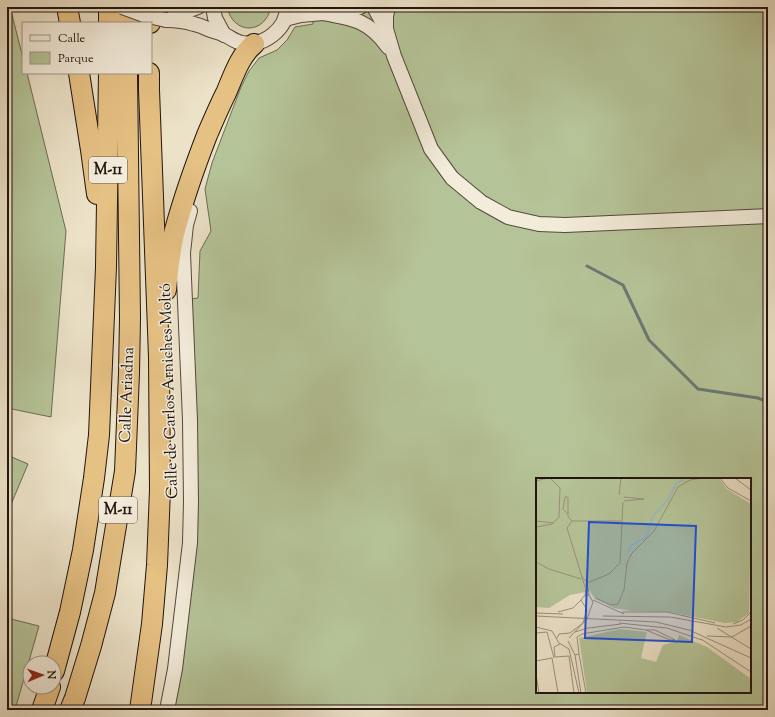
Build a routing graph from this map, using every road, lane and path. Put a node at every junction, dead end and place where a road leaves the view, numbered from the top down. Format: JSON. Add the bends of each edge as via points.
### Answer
{"nodes":[{"id":1,"x":67,"y":7,"type":"edge"},
{"id":2,"x":109,"y":7,"type":"edge"},
{"id":3,"x":122,"y":7,"type":"edge"},
{"id":4,"x":128,"y":7,"type":"edge"},
{"id":5,"x":198,"y":7,"type":"edge"},
{"id":6,"x":213,"y":7,"type":"edge"},
{"id":7,"x":360,"y":7,"type":"edge"},
{"id":8,"x":368,"y":7,"type":"edge"},
{"id":9,"x":374,"y":7,"type":"edge"},
{"id":10,"x":388,"y":7,"type":"edge"},
{"id":11,"x":157,"y":13,"type":"edge"},
{"id":12,"x":286,"y":13,"type":"edge"},
{"id":13,"x":323,"y":13,"type":"junction"},
{"id":14,"x":70,"y":22,"type":"edge"},
{"id":15,"x":109,"y":22,"type":"edge"},
{"id":16,"x":128,"y":22,"type":"edge"},
{"id":17,"x":370,"y":28,"type":"junction"},
{"id":18,"x":386,"y":29,"type":"junction"},
{"id":19,"x":224,"y":34,"type":"junction"},
{"id":20,"x":254,"y":44,"type":"junction"},
{"id":21,"x":394,"y":56,"type":"junction"},
{"id":22,"x":79,"y":74,"type":"edge"},
{"id":23,"x":109,"y":74,"type":"edge"},
{"id":24,"x":127,"y":74,"type":"edge"},
{"id":25,"x":149,"y":74,"type":"edge"},
{"id":26,"x":234,"y":76,"type":"junction"},
{"id":27,"x":768,"y":216,"type":"edge"},
{"id":28,"x":106,"y":267,"type":"junction"},
{"id":29,"x":159,"y":357,"type":"junction"},
{"id":30,"x":58,"y":655,"type":"edge"},
{"id":31,"x":47,"y":695,"type":"edge"},
{"id":32,"x":73,"y":706,"type":"edge"},
{"id":33,"x":42,"y":710,"type":"edge"},
{"id":34,"x":140,"y":710,"type":"edge"},
{"id":35,"x":167,"y":710,"type":"edge"}],
"edges":[{"from":1,"to":14,"type":"highway"},
{"from":2,"to":15,"type":"highway"},
{"from":3,"to":11,"type":"street","bridge":true,"via":[[144,16]]},
{"from":4,"to":16,"type":"highway"},
{"from":5,"to":11,"type":"street","via":[[187,11]]},
{"from":6,"to":19,"type":"street","via":[[215,18]]},
{"from":7,"to":13,"type":"street"},
{"from":8,"to":17,"type":"street"},
{"from":9,"to":18,"type":"street"},
{"from":10,"to":18,"type":"street"},
{"from":11,"to":19,"type":"street"},
{"from":12,"to":13,"type":"street"},
{"from":12,"to":20,"type":"street","via":[[281,27],[275,33]]},
{"from":13,"to":17,"type":"street","via":[[352,18]]},
{"from":17,"to":21,"type":"street","via":[[381,37]]},
{"from":18,"to":21,"type":"street"},
{"from":19,"to":20,"type":"street","via":[[236,41]]},
{"from":20,"to":26,"type":"highway","via":[[248,48]]},
{"from":21,"to":27,"type":"street","via":[[431,149],[452,178],[481,202],[508,217],[539,224],[565,225]]},
{"from":22,"to":28,"type":"highway","via":[[92,150]]},
{"from":23,"to":28,"type":"highway","name":"Calle Ariadna","number":"M-11"},
{"from":24,"to":32,"type":"highway","name":"Calle Ariadna","number":"M-11","via":[[130,326],[124,471],[105,593]]},
{"from":25,"to":29,"type":"highway"},
{"from":26,"to":29,"type":"highway","via":[[190,179],[175,231],[168,268]]},
{"from":26,"to":35,"type":"street","name":"Calle de Carlos Arniches Moltó","via":[[212,133],[186,225],[184,278],[190,420],[190,543],[175,669]]},
{"from":28,"to":30,"type":"highway","name":"Calle Ariadna","number":"M-11","via":[[99,435],[94,478],[83,550]]},
{"from":29,"to":34,"type":"highway","via":[[160,490],[157,566]]},
{"from":31,"to":33,"type":"highway"}]}
